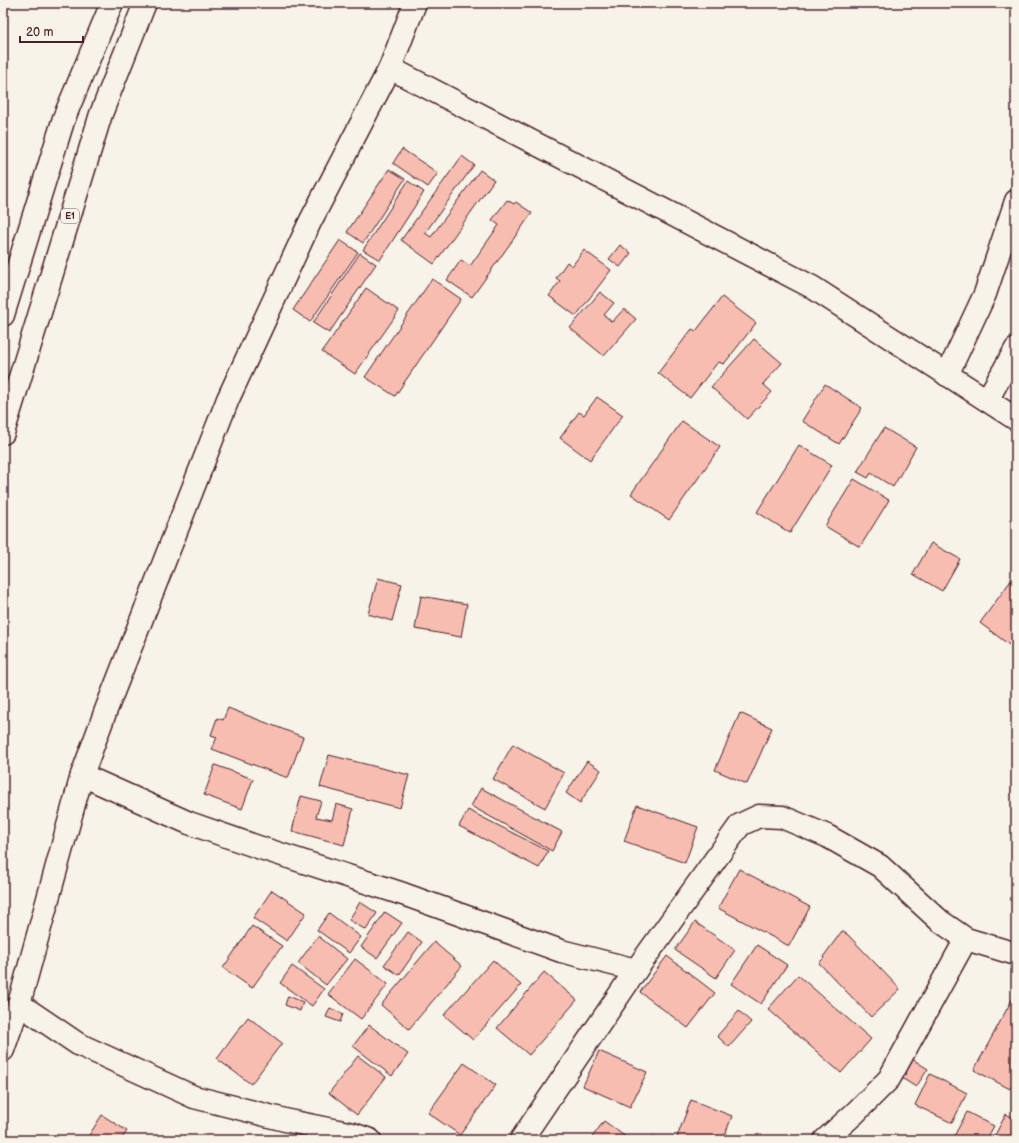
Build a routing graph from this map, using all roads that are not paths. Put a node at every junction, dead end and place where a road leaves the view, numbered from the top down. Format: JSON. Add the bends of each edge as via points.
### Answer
{"nodes":[{"id":1,"x":112,"y":3,"type":"edge"},
{"id":2,"x":144,"y":3,"type":"edge"},
{"id":3,"x":415,"y":3,"type":"edge"},
{"id":4,"x":390,"y":68,"type":"junction"},
{"id":5,"x":1016,"y":201,"type":"edge"},
{"id":6,"x":3,"y":314,"type":"edge"},
{"id":7,"x":1016,"y":349,"type":"edge"},
{"id":8,"x":948,"y":374,"type":"junction"},
{"id":9,"x":987,"y":400,"type":"junction"},
{"id":10,"x":1016,"y":419,"type":"edge"},
{"id":11,"x":3,"y":433,"type":"edge"},
{"id":12,"x":82,"y":775,"type":"junction"},
{"id":13,"x":966,"y":939,"type":"junction"},
{"id":14,"x":1016,"y":954,"type":"edge"},
{"id":15,"x":636,"y":970,"type":"junction"},
{"id":16,"x":19,"y":1004,"type":"junction"},
{"id":17,"x":3,"y":1050,"type":"edge"},
{"id":18,"x":370,"y":1140,"type":"edge"},
{"id":19,"x":520,"y":1140,"type":"edge"},
{"id":20,"x":826,"y":1140,"type":"edge"}],
"edges":[{"from":1,"to":6,"type":"main road","via":[[64,118]]},
{"from":2,"to":11,"type":"main road","number":"E1","via":[[101,114]]},
{"from":3,"to":4,"type":"main road"},
{"from":4,"to":8,"type":"main road","via":[[812,287]]},
{"from":4,"to":12,"type":"main road","via":[[310,222],[228,399]]},
{"from":5,"to":8,"type":"main road","via":[[985,294]]},
{"from":7,"to":9,"type":"main road"},
{"from":8,"to":9,"type":"main road"},
{"from":9,"to":10,"type":"main road"},
{"from":12,"to":15,"type":"main road","via":[[189,823],[403,894],[562,951]]},
{"from":12,"to":16,"type":"main road"},
{"from":13,"to":14,"type":"main road"},
{"from":13,"to":15,"type":"main road","via":[[940,921],[880,866],[827,836],[782,817],[759,816],[740,825]]},
{"from":13,"to":20,"type":"main road","via":[[889,1079]]},
{"from":15,"to":19,"type":"main road"},
{"from":16,"to":17,"type":"main road"},
{"from":16,"to":18,"type":"main road","via":[[78,1044],[194,1096]]}]}
